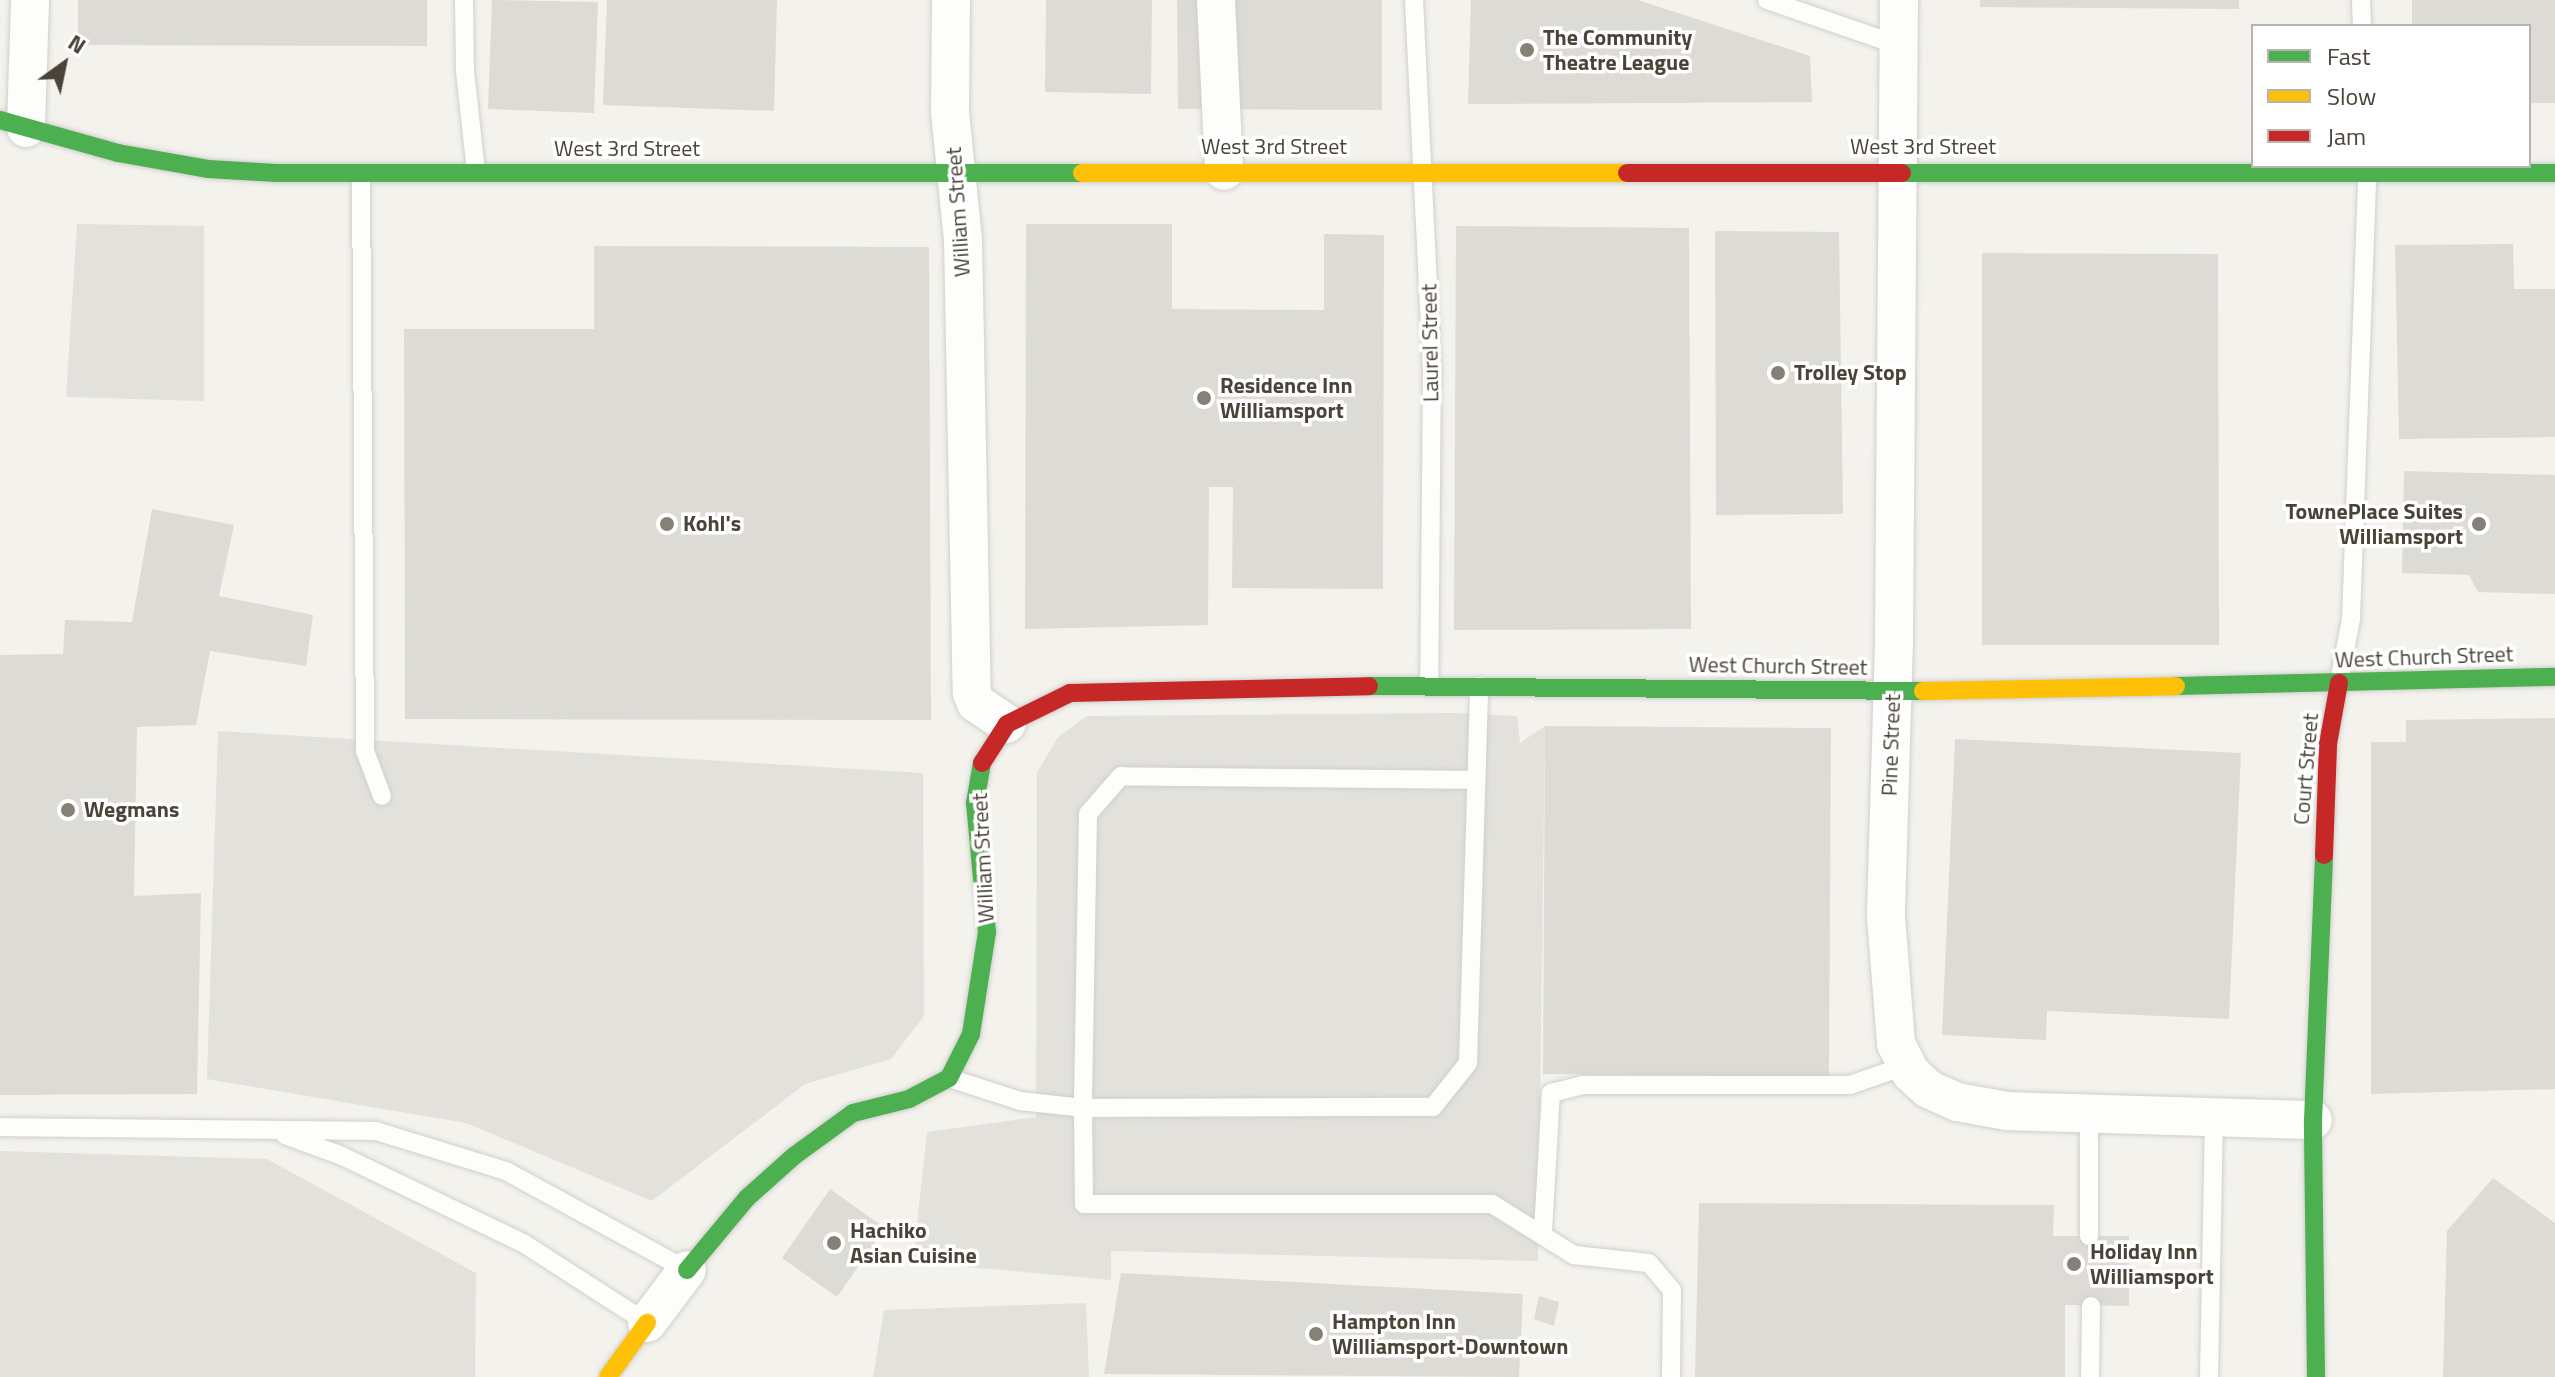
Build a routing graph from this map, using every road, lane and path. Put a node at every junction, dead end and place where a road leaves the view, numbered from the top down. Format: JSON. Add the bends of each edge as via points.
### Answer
{"nodes":[{"id":1,"x":30,"y":0,"type":"edge"},
{"id":2,"x":464,"y":0,"type":"edge"},
{"id":3,"x":951,"y":0,"type":"edge"},
{"id":4,"x":1216,"y":0,"type":"edge"},
{"id":5,"x":1414,"y":0,"type":"edge"},
{"id":6,"x":1767,"y":0,"type":"edge"},
{"id":7,"x":1899,"y":0,"type":"edge"},
{"id":8,"x":2361,"y":0,"type":"edge"},
{"id":9,"x":2362,"y":24,"type":"edge"},
{"id":10,"x":1898,"y":45,"type":"junction"},
{"id":11,"x":13,"y":124,"type":"edge"},
{"id":12,"x":1422,"y":170,"type":"junction"},
{"id":13,"x":2367,"y":170,"type":"edge"},
{"id":14,"x":1224,"y":171,"type":"junction"},
{"id":15,"x":1897,"y":171,"type":"junction"},
{"id":16,"x":476,"y":172,"type":"junction"},
{"id":17,"x":2555,"y":173,"type":"edge"},
{"id":18,"x":361,"y":174,"type":"junction"},
{"id":19,"x":956,"y":175,"type":"junction"},
{"id":20,"x":2555,"y":677,"type":"edge"},
{"id":21,"x":2339,"y":683,"type":"junction"},
{"id":22,"x":1429,"y":685,"type":"junction"},
{"id":23,"x":1479,"y":686,"type":"junction"},
{"id":24,"x":1893,"y":691,"type":"junction"},
{"id":25,"x":1007,"y":724,"type":"junction"},
{"id":26,"x":1475,"y":780,"type":"junction"},
{"id":27,"x":382,"y":796,"type":"dead end"},
{"id":28,"x":1907,"y":1065,"type":"junction"},
{"id":29,"x":949,"y":1078,"type":"junction"},
{"id":30,"x":1083,"y":1108,"type":"junction"},
{"id":31,"x":2089,"y":1112,"type":"junction"},
{"id":32,"x":2214,"y":1116,"type":"junction"},
{"id":33,"x":2313,"y":1120,"type":"junction"},
{"id":34,"x":0,"y":1127,"type":"edge"},
{"id":35,"x":255,"y":1130,"type":"junction"},
{"id":36,"x":1543,"y":1231,"type":"junction"},
{"id":37,"x":2089,"y":1236,"type":"dead end"},
{"id":38,"x":687,"y":1270,"type":"junction"},
{"id":39,"x":2091,"y":1306,"type":"dead end"},
{"id":40,"x":647,"y":1323,"type":"junction"},
{"id":41,"x":608,"y":1377,"type":"edge"},
{"id":42,"x":1671,"y":1377,"type":"edge"},
{"id":43,"x":2090,"y":1377,"type":"edge"},
{"id":44,"x":2209,"y":1377,"type":"edge"},
{"id":45,"x":2316,"y":1377,"type":"edge"}],
"edges":[{"from":1,"to":11,"type":"street"},
{"from":2,"to":16,"type":"lane"},
{"from":3,"to":19,"type":"street","name":"William Street","via":[[950,112]]},
{"from":4,"to":14,"type":"street"},
{"from":5,"to":12,"type":"lane","name":"Laurel Street"},
{"from":6,"to":10,"type":"lane"},
{"from":7,"to":10,"type":"street","name":"Pine Street"},
{"from":8,"to":9,"type":"lane"},
{"from":10,"to":15,"type":"street","name":"Pine Street"},
{"from":11,"to":18,"type":"street","name":"West 3rd Street","via":[[118,153],[208,169]]},
{"from":12,"to":14,"type":"street","name":"West 3rd Street"},
{"from":12,"to":15,"type":"street","name":"West 3rd Street"},
{"from":12,"to":22,"type":"lane","name":"Laurel Street","via":[[1432,368]]},
{"from":13,"to":15,"type":"street","name":"West 3rd Street"},
{"from":13,"to":17,"type":"street","name":"West 3rd Street"},
{"from":13,"to":21,"type":"lane","name":"Court Street","via":[[2351,619]]},
{"from":14,"to":19,"type":"street","name":"West 3rd Street"},
{"from":15,"to":24,"type":"street","name":"Pine Street"},
{"from":16,"to":18,"type":"street","name":"West 3rd Street"},
{"from":16,"to":19,"type":"street","name":"West 3rd Street"},
{"from":18,"to":27,"type":"lane","via":[[365,751]]},
{"from":19,"to":25,"type":"street","name":"William Street","via":[[963,239],[972,693],[976,703]]},
{"from":20,"to":21,"type":"street","name":"West Church Street"},
{"from":21,"to":24,"type":"street","name":"West Church Street"},
{"from":21,"to":33,"type":"street","name":"Court Street","via":[[2328,744]]},
{"from":22,"to":23,"type":"street","name":"West Church Street"},
{"from":22,"to":25,"type":"street","name":"West Church Street","via":[[1070,693]]},
{"from":23,"to":24,"type":"street","name":"West Church Street"},
{"from":23,"to":26,"type":"lane"},
{"from":24,"to":28,"type":"street","name":"Pine Street","via":[[1886,916],[1891,1009],[1896,1044]]},
{"from":25,"to":29,"type":"street","name":"William Street","via":[[982,763],[975,803],[987,932],[971,1034]]},
{"from":26,"to":30,"type":"lane","via":[[1468,1063],[1433,1107]]},
{"from":26,"to":30,"type":"lane","via":[[1121,776],[1088,814]]},
{"from":28,"to":31,"type":"street","name":"Pine Street","via":[[1928,1089],[1957,1102],[2007,1111]]},
{"from":28,"to":36,"type":"lane","via":[[1850,1085],[1582,1085],[1551,1093]]},
{"from":29,"to":30,"type":"lane","via":[[1020,1101]]},
{"from":29,"to":38,"type":"street","via":[[909,1099],[853,1113],[818,1138],[747,1198]]},
{"from":30,"to":36,"type":"lane","via":[[1084,1204],[1492,1204]]},
{"from":31,"to":32,"type":"street","name":"Pine Street"},
{"from":31,"to":37,"type":"lane"},
{"from":32,"to":33,"type":"street","name":"Pine Street"},
{"from":32,"to":44,"type":"lane"},
{"from":33,"to":45,"type":"street","name":"Court Street"},
{"from":34,"to":35,"type":"lane"},
{"from":35,"to":38,"type":"lane","via":[[376,1131],[437,1147],[506,1171]]},
{"from":35,"to":40,"type":"lane","via":[[342,1156],[523,1243]]},
{"from":36,"to":42,"type":"lane","via":[[1574,1255],[1649,1263],[1672,1290]]},
{"from":38,"to":40,"type":"street"},
{"from":39,"to":43,"type":"lane"},
{"from":40,"to":41,"type":"street"}]}
